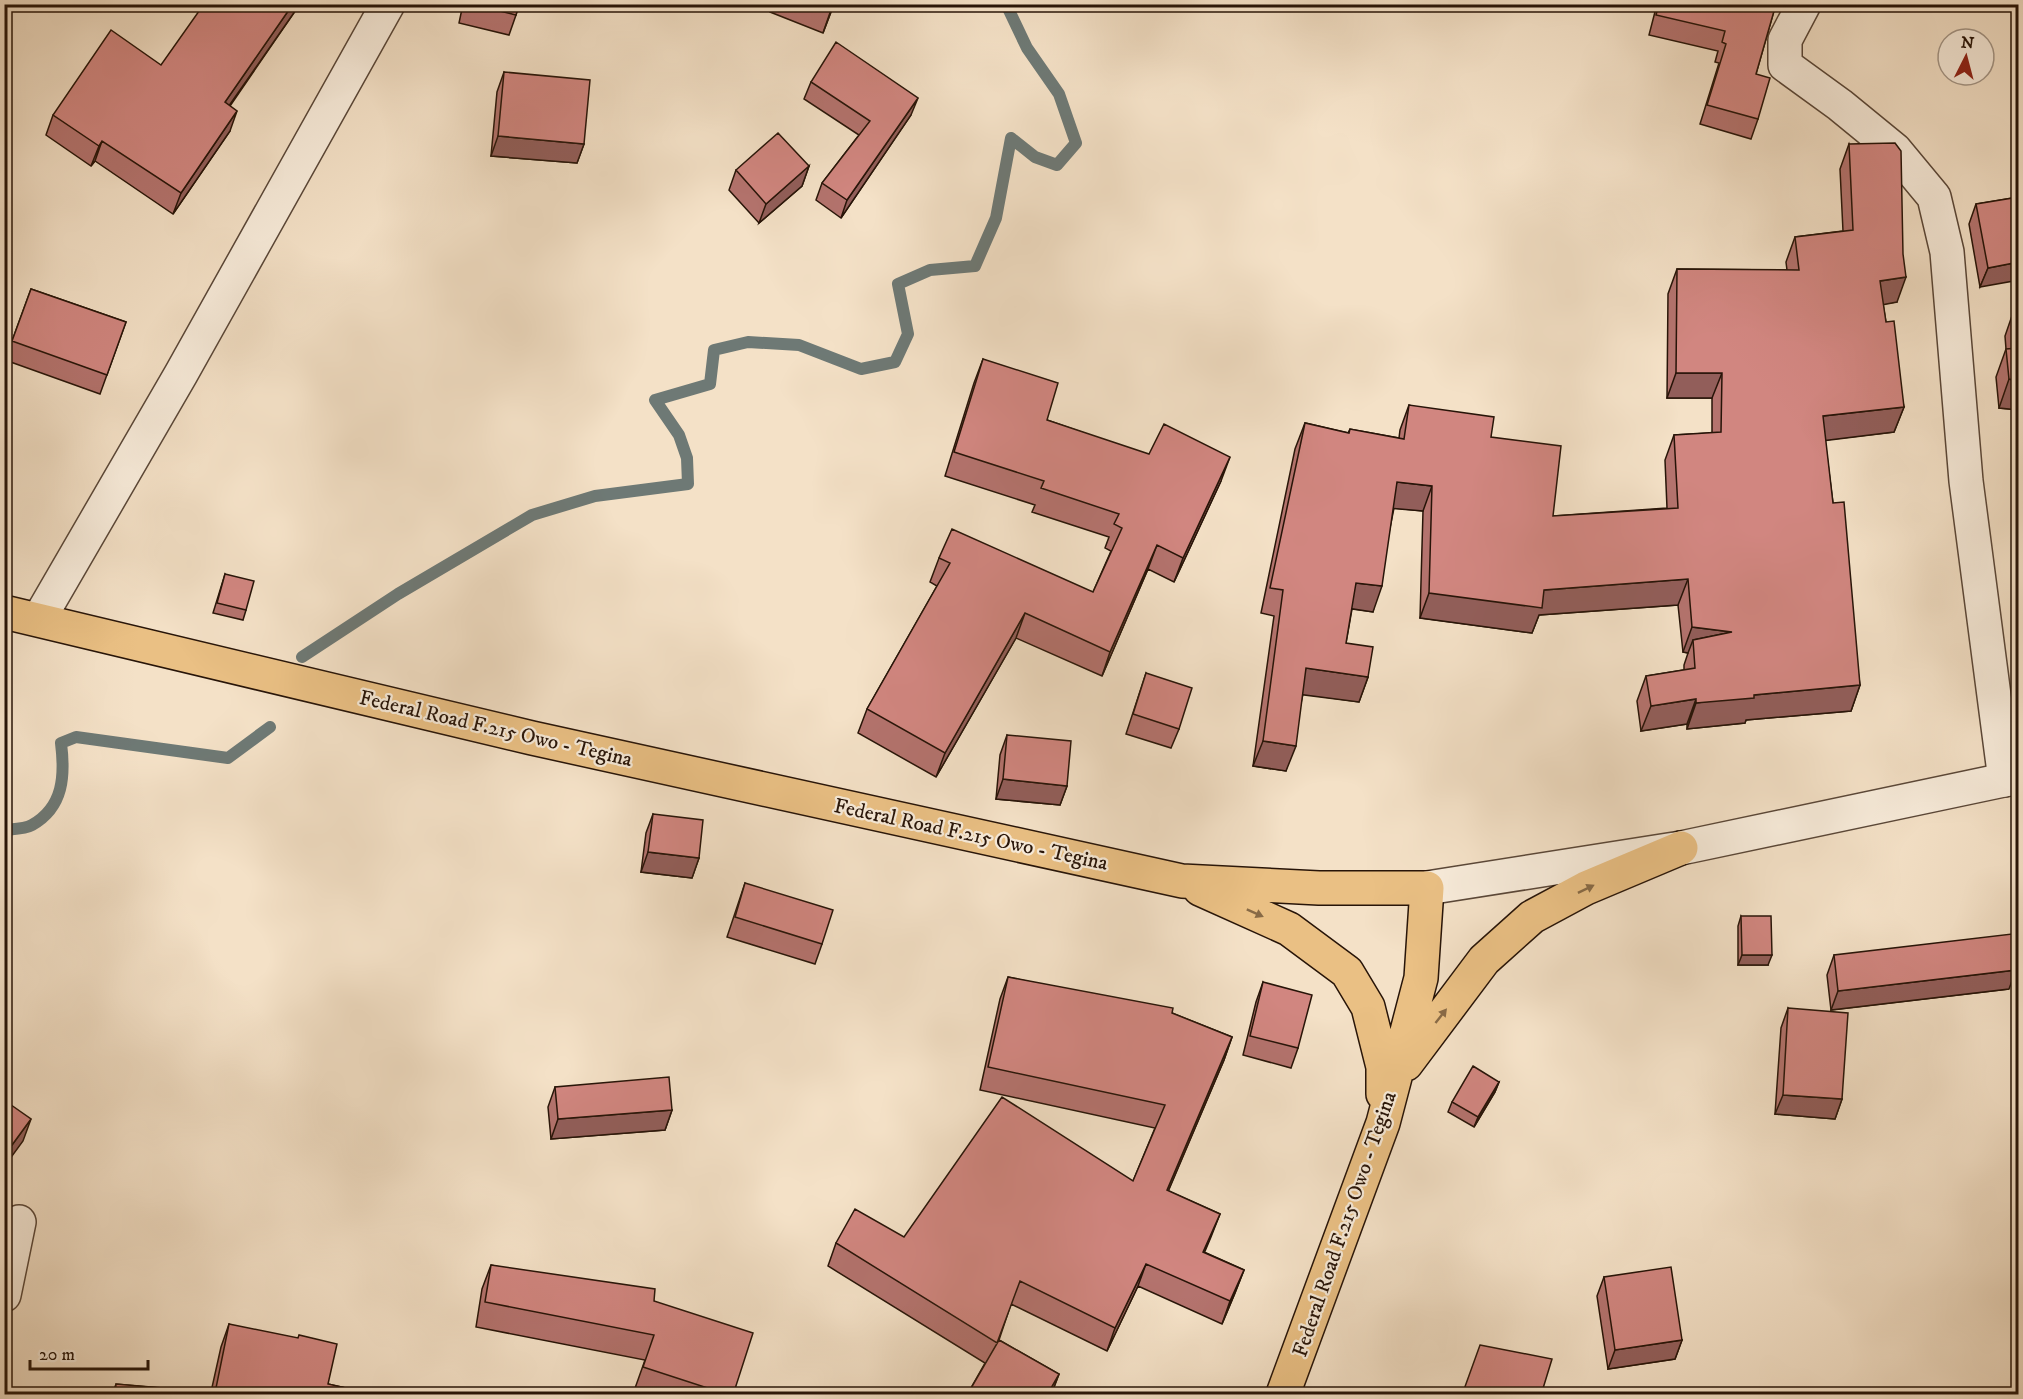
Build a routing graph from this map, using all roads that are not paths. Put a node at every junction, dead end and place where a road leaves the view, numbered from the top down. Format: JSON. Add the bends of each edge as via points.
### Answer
{"nodes":[{"id":1,"x":388,"y":4,"type":"edge"},
{"id":2,"x":1804,"y":4,"type":"edge"},
{"id":3,"x":4,"y":612,"type":"edge"},
{"id":4,"x":39,"y":619,"type":"junction"},
{"id":5,"x":2012,"y":778,"type":"edge"},
{"id":6,"x":1681,"y":848,"type":"junction"},
{"id":7,"x":1182,"y":881,"type":"junction"},
{"id":8,"x":1427,"y":888,"type":"junction"},
{"id":9,"x":1394,"y":1080,"type":"junction"},
{"id":10,"x":1383,"y":1123,"type":"junction"},
{"id":11,"x":20,"y":1222,"type":"dead end"},
{"id":12,"x":4,"y":1295,"type":"edge"},
{"id":13,"x":1283,"y":1395,"type":"edge"}],
"edges":[{"from":1,"to":4,"type":"street"},
{"from":2,"to":5,"type":"street","via":[[1785,40],[1785,65],[1894,150],[1934,196],[1947,252],[1966,481]]},
{"from":3,"to":4,"type":"main road","name":"Federal Road F.215 Owo - Tegina"},
{"from":4,"to":7,"type":"main road","name":"Federal Road F.215 Owo - Tegina","via":[[532,738]]},
{"from":5,"to":6,"type":"street"},
{"from":6,"to":8,"type":"street"},
{"from":9,"to":6,"type":"main road","one_way":true,"via":[[1484,960],[1532,917],[1586,888]]},
{"from":7,"to":8,"type":"main road","name":"Federal Road F.215 Owo - Tegina","via":[[1319,888]]},
{"from":7,"to":10,"type":"main road","one_way":true,"via":[[1289,929],[1347,972],[1368,1007],[1383,1067]]},
{"from":8,"to":9,"type":"main road","name":"Federal Road F.215 Owo - Tegina","via":[[1421,978]]},
{"from":9,"to":10,"type":"main road","name":"Federal Road F.215 Owo - Tegina"},
{"from":10,"to":13,"type":"main road","name":"Federal Road F.215 Owo - Tegina"},
{"from":11,"to":12,"type":"street"}]}
